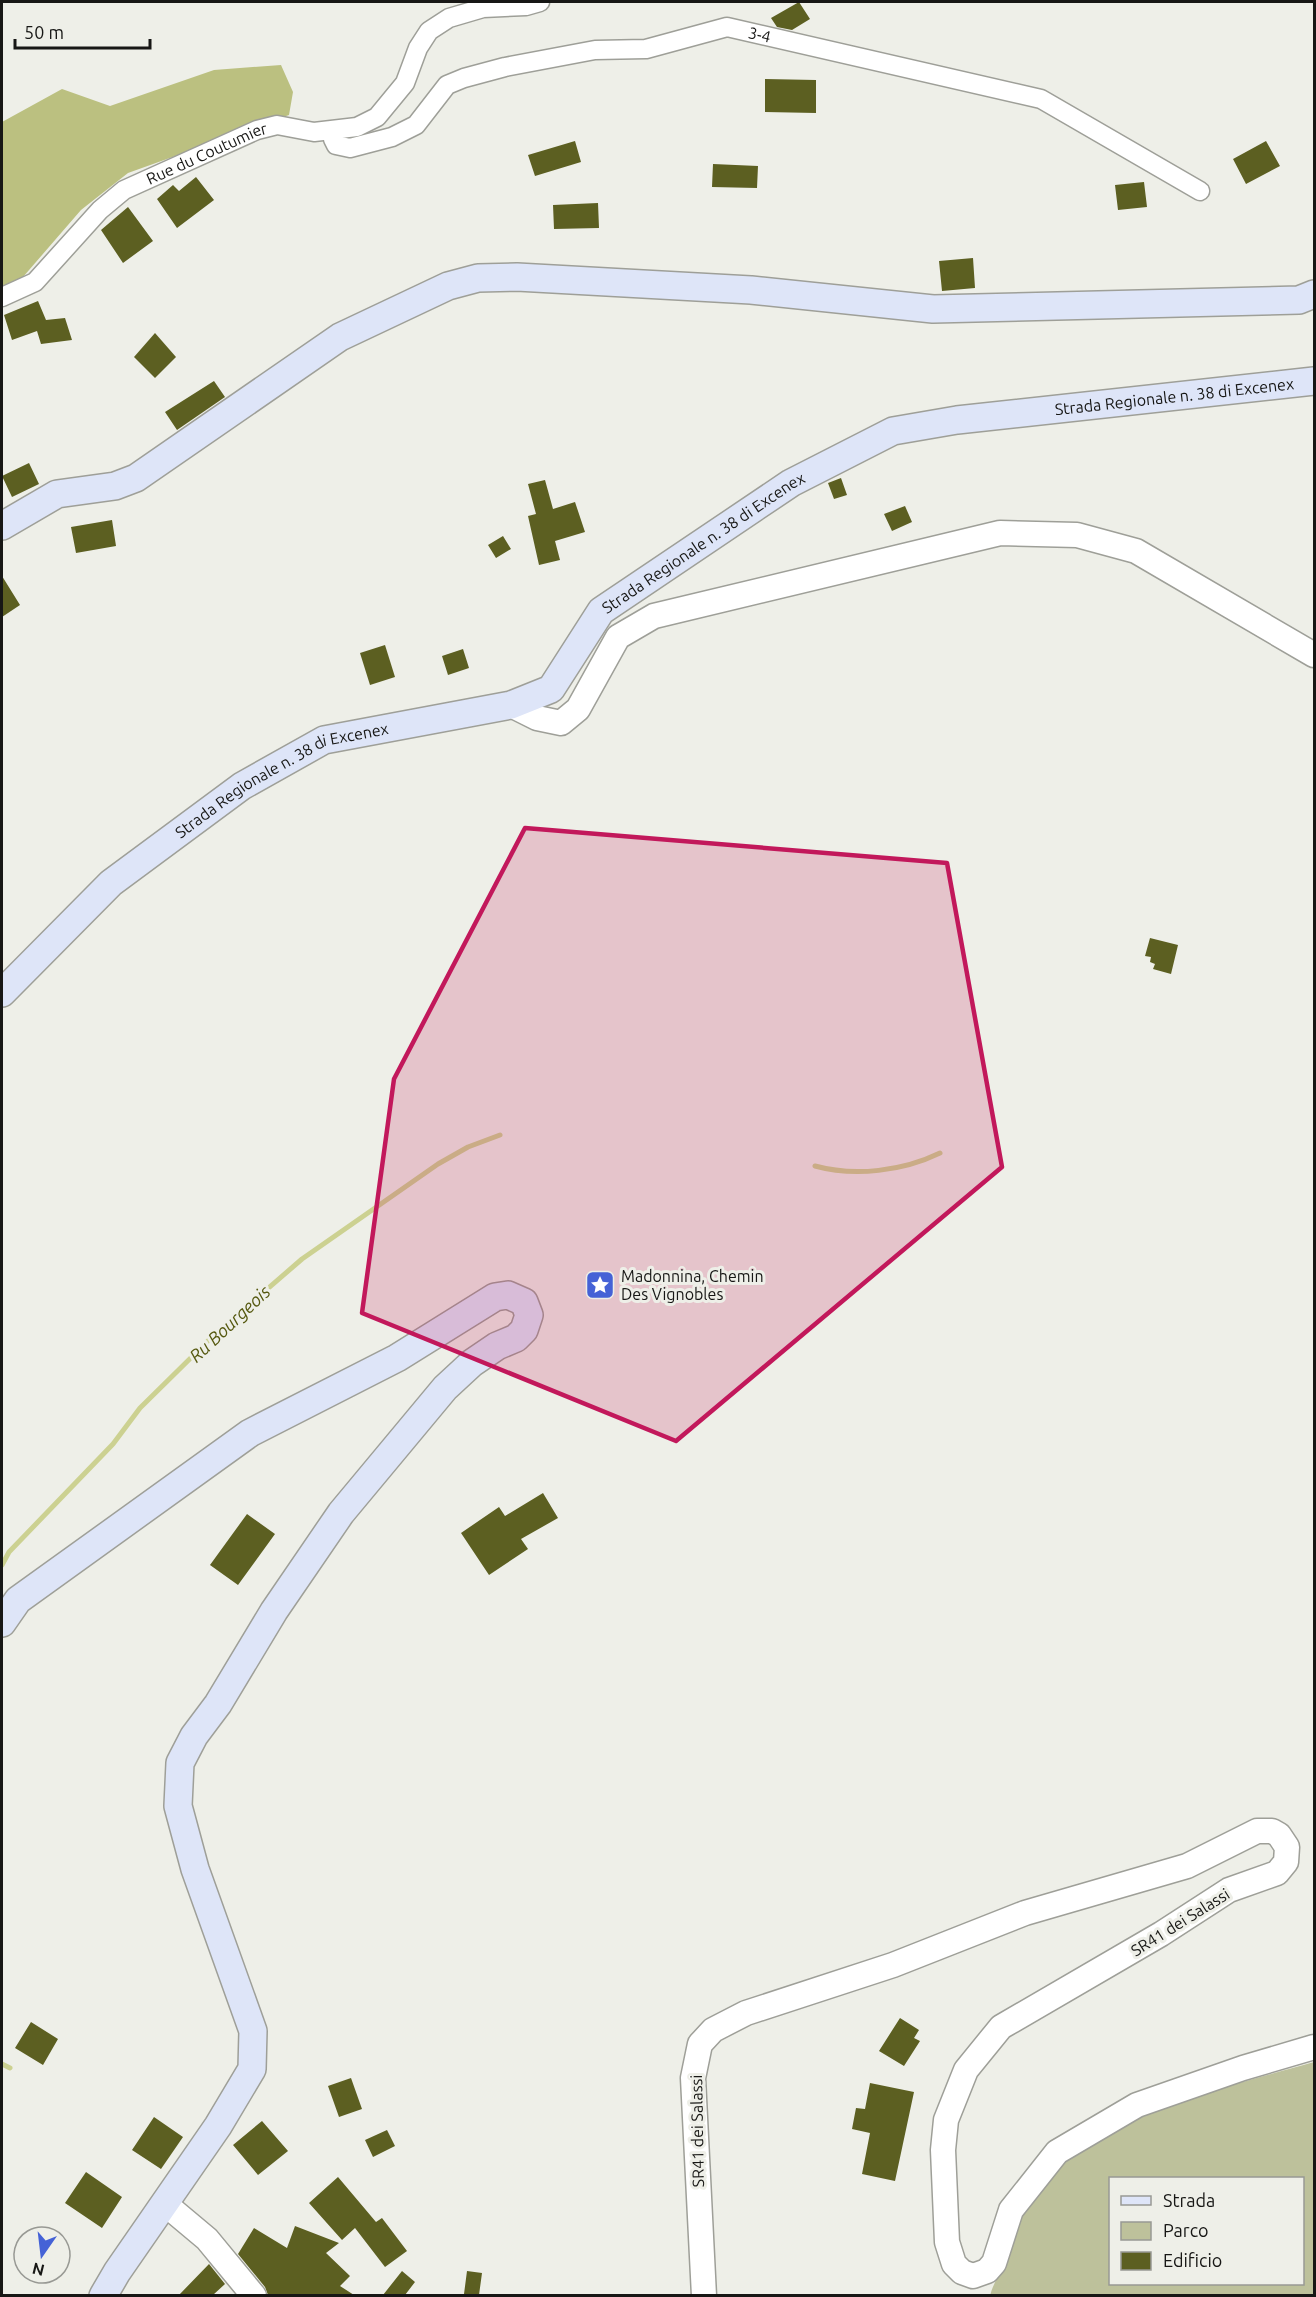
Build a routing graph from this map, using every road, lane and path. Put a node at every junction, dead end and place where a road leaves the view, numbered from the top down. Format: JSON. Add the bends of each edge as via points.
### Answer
{"nodes":[{"id":1,"x":540,"y":2,"type":"edge"},
{"id":2,"x":335,"y":130,"type":"junction"},
{"id":3,"x":1200,"y":191,"type":"dead end"},
{"id":4,"x":1314,"y":294,"type":"edge"},
{"id":5,"x":2,"y":297,"type":"edge"},
{"id":6,"x":1314,"y":381,"type":"edge"},
{"id":7,"x":2,"y":526,"type":"edge"},
{"id":8,"x":1314,"y":655,"type":"edge"},
{"id":9,"x":511,"y":705,"type":"junction"},
{"id":10,"x":2,"y":993,"type":"edge"},
{"id":11,"x":2,"y":1623,"type":"edge"},
{"id":12,"x":1314,"y":2047,"type":"edge"},
{"id":13,"x":164,"y":2203,"type":"junction"},
{"id":14,"x":975,"y":2286,"type":"edge"},
{"id":15,"x":103,"y":2295,"type":"edge"},
{"id":16,"x":254,"y":2295,"type":"edge"},
{"id":17,"x":704,"y":2295,"type":"edge"}],
"edges":[{"from":1,"to":2,"type":"street","name":"Rue du Coutumier","via":[[483,8],[449,18],[429,32],[418,48],[405,83],[377,117],[357,128]]},
{"from":2,"to":3,"type":"street","name":"3-4","via":[[336,145],[350,148],[392,137],[416,125],[447,85],[464,78],[595,50],[646,49],[727,27],[1041,99]]},
{"from":2,"to":5,"type":"street","name":"Rue du Coutumier","via":[[315,132],[277,125],[257,130],[124,190],[100,210],[35,282]]},
{"from":4,"to":7,"type":"main road","via":[[1299,300],[933,309],[752,290],[478,279],[448,286],[405,304],[340,337],[135,478],[115,486],[57,494]]},
{"from":6,"to":9,"type":"main road","name":"Strada Regionale n. 38 di Excenex","via":[[957,420],[893,431],[791,483],[601,611],[551,689]]},
{"from":8,"to":9,"type":"street","via":[[1136,550],[1077,535],[1000,533],[654,616],[618,637],[578,709],[561,723],[537,718]]},
{"from":9,"to":10,"type":"main road","name":"Strada Regionale n. 38 di Excenex","via":[[324,740],[242,786],[111,883]]},
{"from":11,"to":13,"type":"main road","via":[[18,1600],[250,1433],[397,1358],[495,1297],[508,1295],[524,1302],[529,1315],[524,1330],[472,1363],[445,1388],[340,1513],[180,1763],[178,1806],[195,1869],[247,1990],[253,2031],[252,2069]]},
{"from":12,"to":14,"type":"street","name":"SR41 dei Salassi","via":[[1137,2105],[1057,2152],[1011,2210],[994,2263]]},
{"from":13,"to":15,"type":"main road"},
{"from":13,"to":16,"type":"street","via":[[207,2239]]},
{"from":14,"to":17,"type":"street","name":"SR41 dei Salassi","via":[[954,2264],[947,2242],[943,2150],[946,2120],[966,2070],[1001,2027],[1229,1890],[1277,1873],[1288,1855],[1279,1835],[1257,1831],[1187,1866],[1025,1913],[894,1965],[746,2013],[713,2030],[700,2044],[693,2078]]}]}
